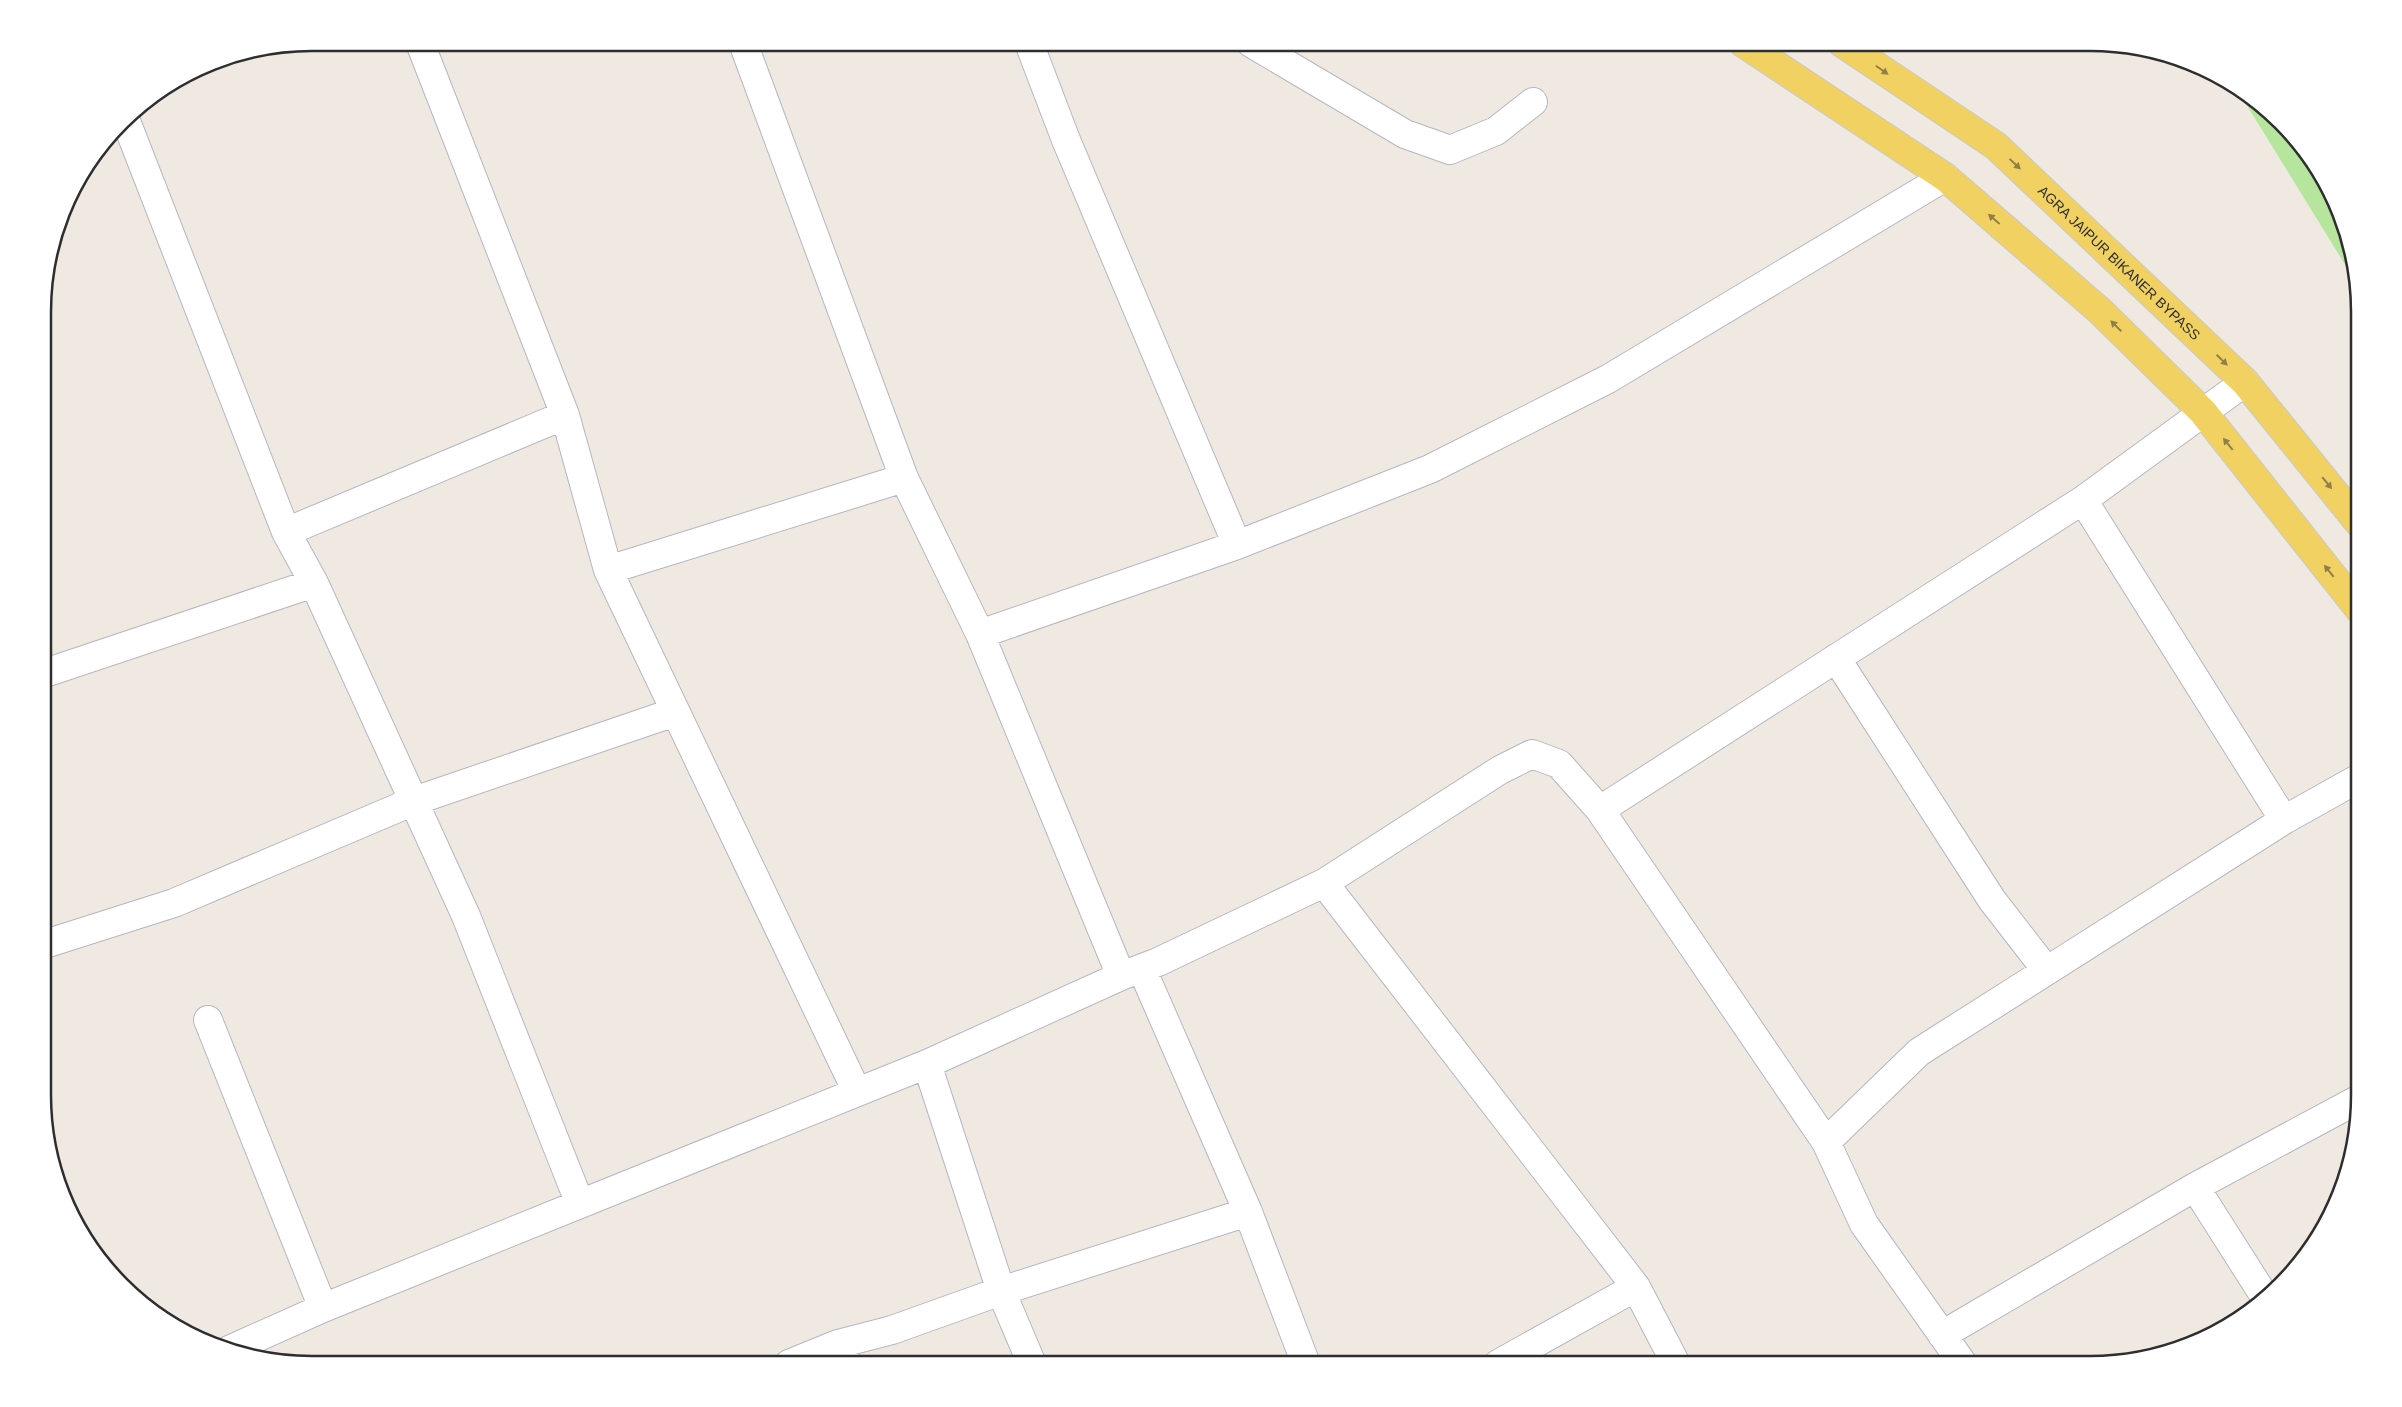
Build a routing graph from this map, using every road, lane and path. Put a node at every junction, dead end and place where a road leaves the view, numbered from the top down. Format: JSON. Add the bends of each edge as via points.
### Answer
{"nodes":[{"id":1,"x":423,"y":51,"type":"edge"},
{"id":2,"x":747,"y":51,"type":"edge"},
{"id":3,"x":1032,"y":51,"type":"edge"},
{"id":4,"x":1266,"y":51,"type":"edge"},
{"id":5,"x":1756,"y":51,"type":"edge"},
{"id":6,"x":1855,"y":51,"type":"edge"},
{"id":7,"x":1534,"y":102,"type":"dead end"},
{"id":8,"x":129,"y":127,"type":"edge"},
{"id":9,"x":1945,"y":177,"type":"junction"},
{"id":10,"x":2245,"y":382,"type":"junction"},
{"id":11,"x":2203,"y":412,"type":"junction"},
{"id":12,"x":565,"y":415,"type":"junction"},
{"id":13,"x":904,"y":478,"type":"junction"},
{"id":14,"x":2083,"y":500,"type":"junction"},
{"id":15,"x":2351,"y":513,"type":"edge"},
{"id":16,"x":286,"y":532,"type":"junction"},
{"id":17,"x":1237,"y":546,"type":"junction"},
{"id":18,"x":608,"y":570,"type":"junction"},
{"id":19,"x":314,"y":583,"type":"junction"},
{"id":20,"x":2351,"y":599,"type":"edge"},
{"id":21,"x":980,"y":634,"type":"junction"},
{"id":22,"x":1836,"y":658,"type":"junction"},
{"id":23,"x":51,"y":671,"type":"edge"},
{"id":24,"x":676,"y":712,"type":"junction"},
{"id":25,"x":2351,"y":782,"type":"edge"},
{"id":26,"x":414,"y":801,"type":"junction"},
{"id":27,"x":1600,"y":810,"type":"junction"},
{"id":28,"x":2284,"y":820,"type":"junction"},
{"id":29,"x":1324,"y":883,"type":"junction"},
{"id":30,"x":51,"y":942,"type":"edge"},
{"id":31,"x":2046,"y":971,"type":"junction"},
{"id":32,"x":1131,"y":973,"type":"junction"},
{"id":33,"x":208,"y":1020,"type":"dead end"},
{"id":34,"x":926,"y":1064,"type":"junction"},
{"id":35,"x":857,"y":1092,"type":"junction"},
{"id":36,"x":2350,"y":1104,"type":"edge"},
{"id":37,"x":1826,"y":1142,"type":"junction"},
{"id":38,"x":2195,"y":1187,"type":"junction"},
{"id":39,"x":580,"y":1204,"type":"junction"},
{"id":40,"x":1248,"y":1212,"type":"junction"},
{"id":41,"x":1636,"y":1287,"type":"junction"},
{"id":42,"x":1001,"y":1291,"type":"junction"},
{"id":43,"x":2261,"y":1292,"type":"edge"},
{"id":44,"x":323,"y":1308,"type":"junction"},
{"id":45,"x":1942,"y":1335,"type":"junction"},
{"id":46,"x":239,"y":1345,"type":"edge"},
{"id":47,"x":843,"y":1354,"type":"edge"},
{"id":48,"x":1029,"y":1356,"type":"edge"},
{"id":49,"x":1303,"y":1356,"type":"edge"},
{"id":50,"x":1512,"y":1356,"type":"edge"},
{"id":51,"x":1672,"y":1356,"type":"edge"},
{"id":52,"x":1957,"y":1356,"type":"edge"}],
"edges":[{"from":1,"to":12,"type":"street"},
{"from":2,"to":13,"type":"street"},
{"from":3,"to":17,"type":"street","via":[[1066,140]]},
{"from":4,"to":7,"type":"street","via":[[1405,134],[1450,150],[1496,131]]},
{"from":5,"to":9,"type":"main road"},
{"from":6,"to":10,"type":"main road","name":"AGRA JAIPUR BIKANER BYPASS","one_way":true,"via":[[1996,146]]},
{"from":8,"to":16,"type":"street"},
{"from":11,"to":9,"type":"main road","one_way":true,"via":[[2100,311]]},
{"from":9,"to":17,"type":"street","via":[[1608,379],[1430,469]]},
{"from":10,"to":11,"type":"street"},
{"from":10,"to":15,"type":"main road","name":"AGRA JAIPUR BIKANER BYPASS","one_way":true},
{"from":11,"to":14,"type":"street"},
{"from":20,"to":11,"type":"main road","one_way":true},
{"from":12,"to":16,"type":"street"},
{"from":12,"to":18,"type":"street"},
{"from":13,"to":18,"type":"street"},
{"from":13,"to":21,"type":"street"},
{"from":14,"to":22,"type":"street"},
{"from":14,"to":28,"type":"street"},
{"from":16,"to":19,"type":"street"},
{"from":17,"to":21,"type":"street"},
{"from":18,"to":24,"type":"street"},
{"from":19,"to":23,"type":"street"},
{"from":19,"to":26,"type":"street"},
{"from":21,"to":32,"type":"street"},
{"from":22,"to":27,"type":"street"},
{"from":22,"to":31,"type":"street","via":[[1992,900]]},
{"from":24,"to":26,"type":"street"},
{"from":24,"to":35,"type":"street"},
{"from":25,"to":28,"type":"street"},
{"from":26,"to":30,"type":"street","via":[[174,903]]},
{"from":26,"to":39,"type":"street","via":[[466,916]]},
{"from":27,"to":29,"type":"street","via":[[1559,764],[1532,754],[1500,770]]},
{"from":27,"to":37,"type":"street"},
{"from":28,"to":31,"type":"street"},
{"from":29,"to":32,"type":"street"},
{"from":29,"to":41,"type":"street"},
{"from":31,"to":37,"type":"street","via":[[1918,1052]]},
{"from":32,"to":34,"type":"street"},
{"from":32,"to":40,"type":"street"},
{"from":33,"to":44,"type":"street"},
{"from":34,"to":35,"type":"street"},
{"from":34,"to":42,"type":"street"},
{"from":35,"to":39,"type":"street"},
{"from":36,"to":38,"type":"street"},
{"from":37,"to":45,"type":"street","via":[[1864,1224]]},
{"from":38,"to":43,"type":"street"},
{"from":38,"to":45,"type":"street"},
{"from":39,"to":44,"type":"street"},
{"from":40,"to":42,"type":"street"},
{"from":40,"to":49,"type":"street"},
{"from":41,"to":50,"type":"street"},
{"from":41,"to":51,"type":"street"},
{"from":42,"to":47,"type":"street","via":[[892,1330]]},
{"from":42,"to":48,"type":"street"},
{"from":44,"to":46,"type":"street"},
{"from":45,"to":52,"type":"street"}]}
